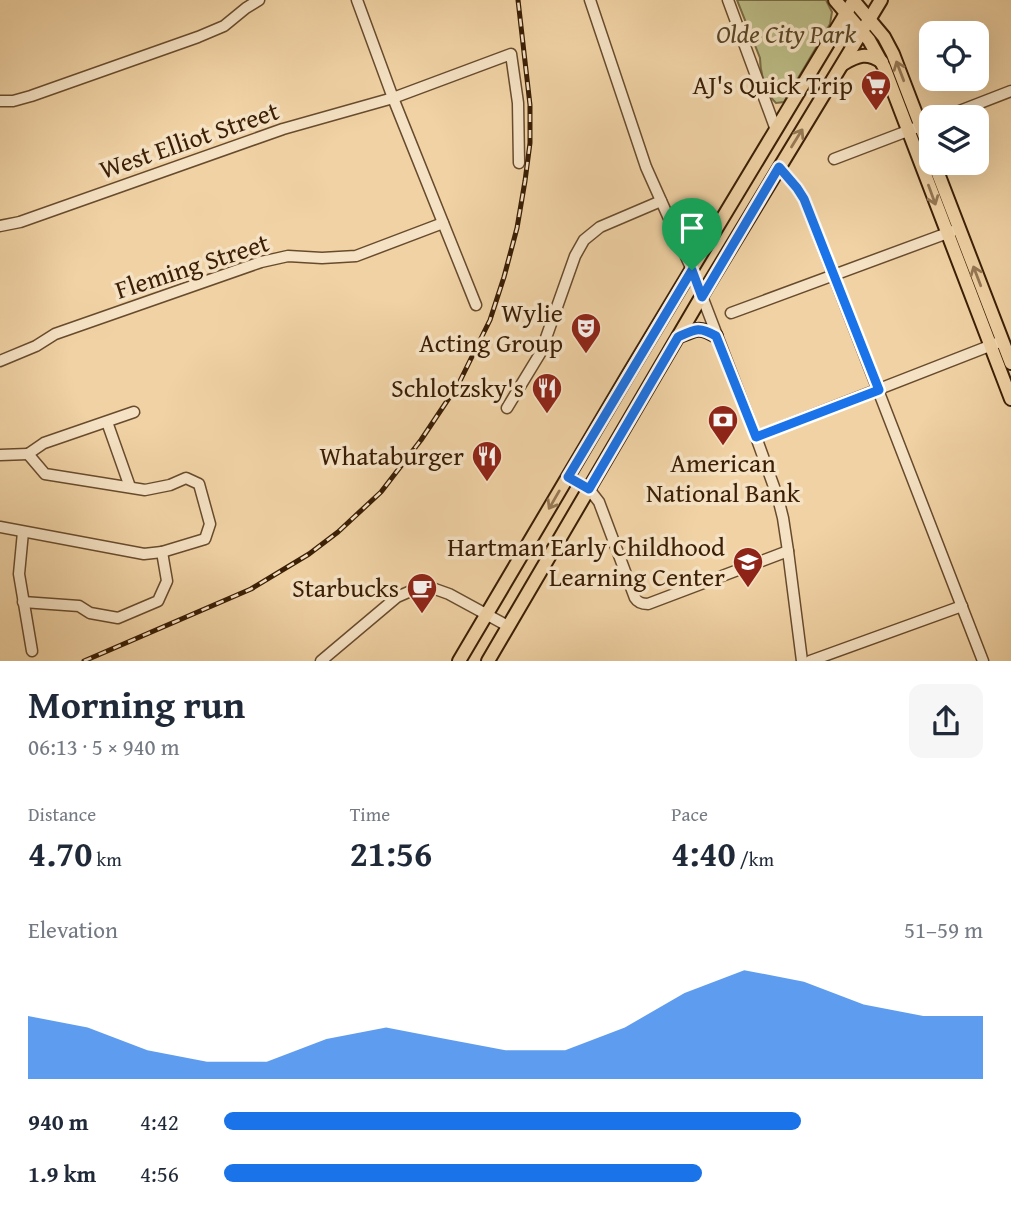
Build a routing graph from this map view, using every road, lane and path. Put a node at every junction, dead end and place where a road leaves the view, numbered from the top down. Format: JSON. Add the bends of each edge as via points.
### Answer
{"nodes":[{"id":1,"x":259,"y":0,"type":"edge"},
{"id":2,"x":357,"y":0,"type":"edge"},
{"id":3,"x":590,"y":0,"type":"edge"},
{"id":4,"x":727,"y":0,"type":"edge"},
{"id":5,"x":835,"y":0,"type":"edge"},
{"id":6,"x":854,"y":0,"type":"edge"},
{"id":7,"x":881,"y":0,"type":"edge"},
{"id":8,"x":846,"y":14,"type":"junction"},
{"id":9,"x":866,"y":26,"type":"junction"},
{"id":10,"x":882,"y":62,"type":"junction"},
{"id":11,"x":843,"y":64,"type":"junction"},
{"id":12,"x":1011,"y":91,"type":"edge"},
{"id":13,"x":393,"y":98,"type":"junction"},
{"id":14,"x":0,"y":101,"type":"edge"},
{"id":15,"x":975,"y":105,"type":"edge"},
{"id":16,"x":919,"y":109,"type":"edge"},
{"id":17,"x":919,"y":127,"type":"edge"},
{"id":18,"x":776,"y":130,"type":"junction"},
{"id":19,"x":908,"y":131,"type":"junction"},
{"id":20,"x":834,"y":159,"type":"dead end"},
{"id":21,"x":519,"y":163,"type":"dead end"},
{"id":22,"x":779,"y":167,"type":"junction"},
{"id":23,"x":939,"y":175,"type":"edge"},
{"id":24,"x":661,"y":201,"type":"junction"},
{"id":25,"x":443,"y":223,"type":"junction"},
{"id":26,"x":0,"y":226,"type":"edge"},
{"id":27,"x":959,"y":228,"type":"junction"},
{"id":28,"x":946,"y":233,"type":"junction"},
{"id":29,"x":692,"y":270,"type":"junction"},
{"id":30,"x":833,"y":275,"type":"junction"},
{"id":31,"x":702,"y":297,"type":"junction"},
{"id":32,"x":476,"y":305,"type":"dead end"},
{"id":33,"x":731,"y":313,"type":"dead end"},
{"id":34,"x":716,"y":336,"type":"junction"},
{"id":35,"x":678,"y":337,"type":"junction"},
{"id":36,"x":997,"y":343,"type":"junction"},
{"id":37,"x":0,"y":360,"type":"edge"},
{"id":38,"x":1011,"y":363,"type":"edge"},
{"id":39,"x":879,"y":390,"type":"junction"},
{"id":40,"x":1011,"y":399,"type":"edge"},
{"id":41,"x":507,"y":408,"type":"dead end"},
{"id":42,"x":134,"y":412,"type":"dead end"},
{"id":43,"x":107,"y":422,"type":"junction"},
{"id":44,"x":756,"y":437,"type":"junction"},
{"id":45,"x":28,"y":454,"type":"junction"},
{"id":46,"x":0,"y":455,"type":"edge"},
{"id":47,"x":568,"y":477,"type":"junction"},
{"id":48,"x":131,"y":486,"type":"junction"},
{"id":49,"x":589,"y":489,"type":"junction"},
{"id":50,"x":0,"y":527,"type":"edge"},
{"id":51,"x":23,"y":533,"type":"junction"},
{"id":52,"x":788,"y":551,"type":"junction"},
{"id":53,"x":162,"y":552,"type":"junction"},
{"id":54,"x":23,"y":602,"type":"junction"},
{"id":55,"x":962,"y":606,"type":"junction"},
{"id":56,"x":486,"y":615,"type":"junction"},
{"id":57,"x":508,"y":626,"type":"junction"},
{"id":58,"x":32,"y":651,"type":"dead end"},
{"id":59,"x":321,"y":661,"type":"edge"},
{"id":60,"x":459,"y":661,"type":"edge"},
{"id":61,"x":488,"y":661,"type":"edge"},
{"id":62,"x":802,"y":661,"type":"edge"},
{"id":63,"x":810,"y":661,"type":"edge"},
{"id":64,"x":983,"y":661,"type":"edge"}],
"edges":[{"from":1,"to":14,"type":"street","via":[[224,26],[198,37],[31,96]]},
{"from":2,"to":13,"type":"street"},
{"from":3,"to":24,"type":"street"},
{"from":4,"to":18,"type":"street"},
{"from":5,"to":8,"type":"main road"},
{"from":6,"to":8,"type":"main road"},
{"from":6,"to":9,"type":"main road"},
{"from":7,"to":9,"type":"main road"},
{"from":8,"to":9,"type":"main road"},
{"from":8,"to":18,"type":"main road"},
{"from":9,"to":10,"type":"main road"},
{"from":9,"to":11,"type":"main road"},
{"from":16,"to":9,"type":"main road","one_way":true,"via":[[884,37]]},
{"from":10,"to":11,"type":"main road","via":[[864,55]]},
{"from":10,"to":19,"type":"main road"},
{"from":22,"to":11,"type":"main road","one_way":true},
{"from":12,"to":15,"type":"street"},
{"from":13,"to":21,"type":"street","name":"West Elliot Street","via":[[511,54]]},
{"from":13,"to":25,"type":"street"},
{"from":13,"to":26,"type":"street","name":"West Elliot Street","via":[[283,129]]},
{"from":17,"to":19,"type":"street"},
{"from":18,"to":29,"type":"main road"},
{"from":19,"to":20,"type":"street"},
{"from":19,"to":28,"type":"main road","one_way":true},
{"from":22,"to":30,"type":"street","via":[[804,199]]},
{"from":22,"to":31,"type":"main road"},
{"from":23,"to":27,"type":"main road"},
{"from":24,"to":29,"type":"street"},
{"from":24,"to":41,"type":"street","via":[[595,230],[584,240],[541,352]]},
{"from":25,"to":32,"type":"street"},
{"from":25,"to":37,"type":"street","name":"Fleming Street","via":[[356,256],[288,256],[261,262],[55,334]]},
{"from":27,"to":28,"type":"street"},
{"from":36,"to":27,"type":"main road","one_way":true},
{"from":28,"to":30,"type":"street"},
{"from":28,"to":36,"type":"main road"},
{"from":29,"to":31,"type":"street"},
{"from":29,"to":47,"type":"main road"},
{"from":30,"to":33,"type":"street"},
{"from":30,"to":39,"type":"street"},
{"from":31,"to":34,"type":"street"},
{"from":31,"to":35,"type":"main road"},
{"from":34,"to":35,"type":"main road","via":[[699,329]]},
{"from":34,"to":44,"type":"street"},
{"from":35,"to":49,"type":"main road"},
{"from":36,"to":38,"type":"main road"},
{"from":36,"to":39,"type":"street"},
{"from":36,"to":40,"type":"main road"},
{"from":39,"to":44,"type":"street"},
{"from":39,"to":55,"type":"street"},
{"from":42,"to":43,"type":"street"},
{"from":43,"to":45,"type":"street","via":[[44,443]]},
{"from":43,"to":48,"type":"street"},
{"from":44,"to":52,"type":"street","via":[[778,498]]},
{"from":45,"to":46,"type":"street"},
{"from":45,"to":48,"type":"street","via":[[45,474]]},
{"from":47,"to":49,"type":"street"},
{"from":47,"to":56,"type":"main road","one_way":true},
{"from":48,"to":53,"type":"street","via":[[145,490],[186,478],[199,484],[211,524],[205,539]]},
{"from":49,"to":52,"type":"street","via":[[599,502],[635,598],[642,604]]},
{"from":49,"to":57,"type":"main road"},
{"from":50,"to":51,"type":"street"},
{"from":51,"to":53,"type":"street","via":[[144,554]]},
{"from":51,"to":54,"type":"street","via":[[19,574]]},
{"from":52,"to":62,"type":"street"},
{"from":53,"to":54,"type":"street","via":[[167,581],[158,601],[118,618],[79,606]]},
{"from":54,"to":58,"type":"street"},
{"from":55,"to":63,"type":"street"},
{"from":55,"to":64,"type":"street"},
{"from":56,"to":57,"type":"street"},
{"from":56,"to":59,"type":"street","via":[[449,594],[421,587],[397,597]]},
{"from":56,"to":60,"type":"main road"},
{"from":57,"to":61,"type":"main road"}]}
